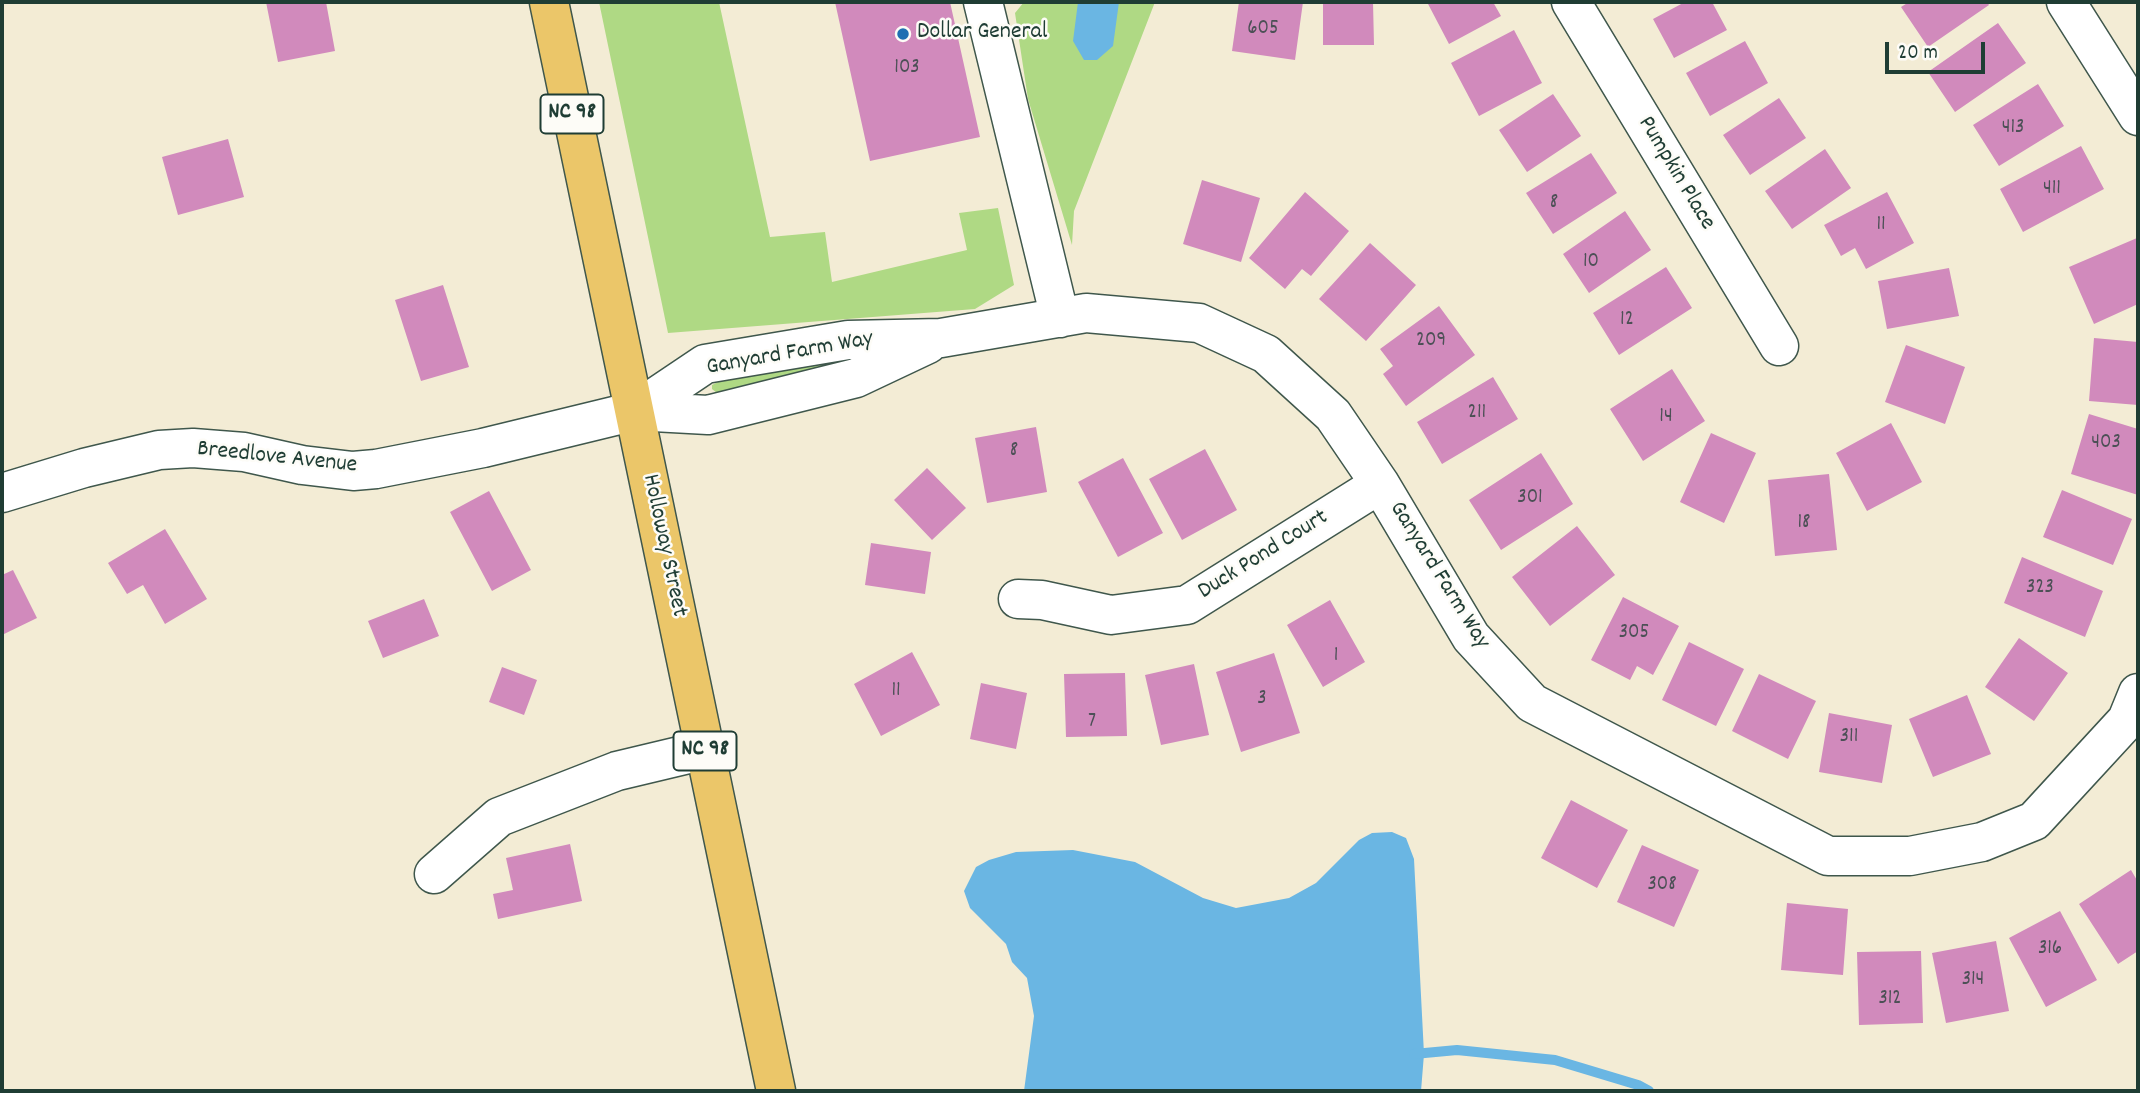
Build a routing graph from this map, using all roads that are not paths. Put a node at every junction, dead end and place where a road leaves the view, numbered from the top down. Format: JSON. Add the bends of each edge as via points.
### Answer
{"nodes":[{"id":1,"x":549,"y":2,"type":"edge"},
{"id":2,"x":983,"y":2,"type":"edge"},
{"id":3,"x":1571,"y":2,"type":"edge"},
{"id":4,"x":2066,"y":2,"type":"edge"},
{"id":5,"x":2138,"y":116,"type":"edge"},
{"id":6,"x":1060,"y":318,"type":"junction"},
{"id":7,"x":941,"y":338,"type":"junction"},
{"id":8,"x":1779,"y":346,"type":"dead end"},
{"id":9,"x":635,"y":411,"type":"junction"},
{"id":10,"x":1380,"y":484,"type":"junction"},
{"id":11,"x":2,"y":494,"type":"edge"},
{"id":12,"x":1018,"y":598,"type":"dead end"},
{"id":13,"x":2138,"y":693,"type":"edge"},
{"id":14,"x":705,"y":750,"type":"junction"},
{"id":15,"x":434,"y":874,"type":"dead end"},
{"id":16,"x":776,"y":1091,"type":"edge"}],
"edges":[{"from":1,"to":9,"type":"highway","name":"Holloway Street","number":"NC 98"},
{"from":2,"to":6,"type":"street"},
{"from":3,"to":8,"type":"street","name":"Pumpkin Place"},
{"from":4,"to":5,"type":"street"},
{"from":6,"to":7,"type":"street","name":"Ganyard Farm Way"},
{"from":6,"to":10,"type":"street","name":"Ganyard Farm Way","via":[[1086,313],[1199,323],[1266,354],[1334,415]]},
{"from":7,"to":9,"type":"street","name":"Ganyard Farm Way","via":[[856,378],[708,415]]},
{"from":7,"to":9,"type":"street","name":"Ganyard Farm Way","via":[[848,340],[705,364]]},
{"from":9,"to":11,"type":"street","name":"Breedlove Avenue","via":[[376,469],[302,465],[244,452],[159,450]]},
{"from":9,"to":14,"type":"highway","name":"Holloway Street","number":"NC 98"},
{"from":10,"to":12,"type":"street","name":"Duck Pond Court","via":[[1187,605],[1111,615]]},
{"from":10,"to":13,"type":"street","name":"Ganyard Farm Way","via":[[1471,637],[1532,703],[1828,856],[1910,856],[1982,842],[2034,821],[2127,720]]},
{"from":14,"to":15,"type":"street","via":[[617,771],[499,817]]},
{"from":14,"to":16,"type":"highway","name":"Holloway Street","number":"NC 98"}]}
